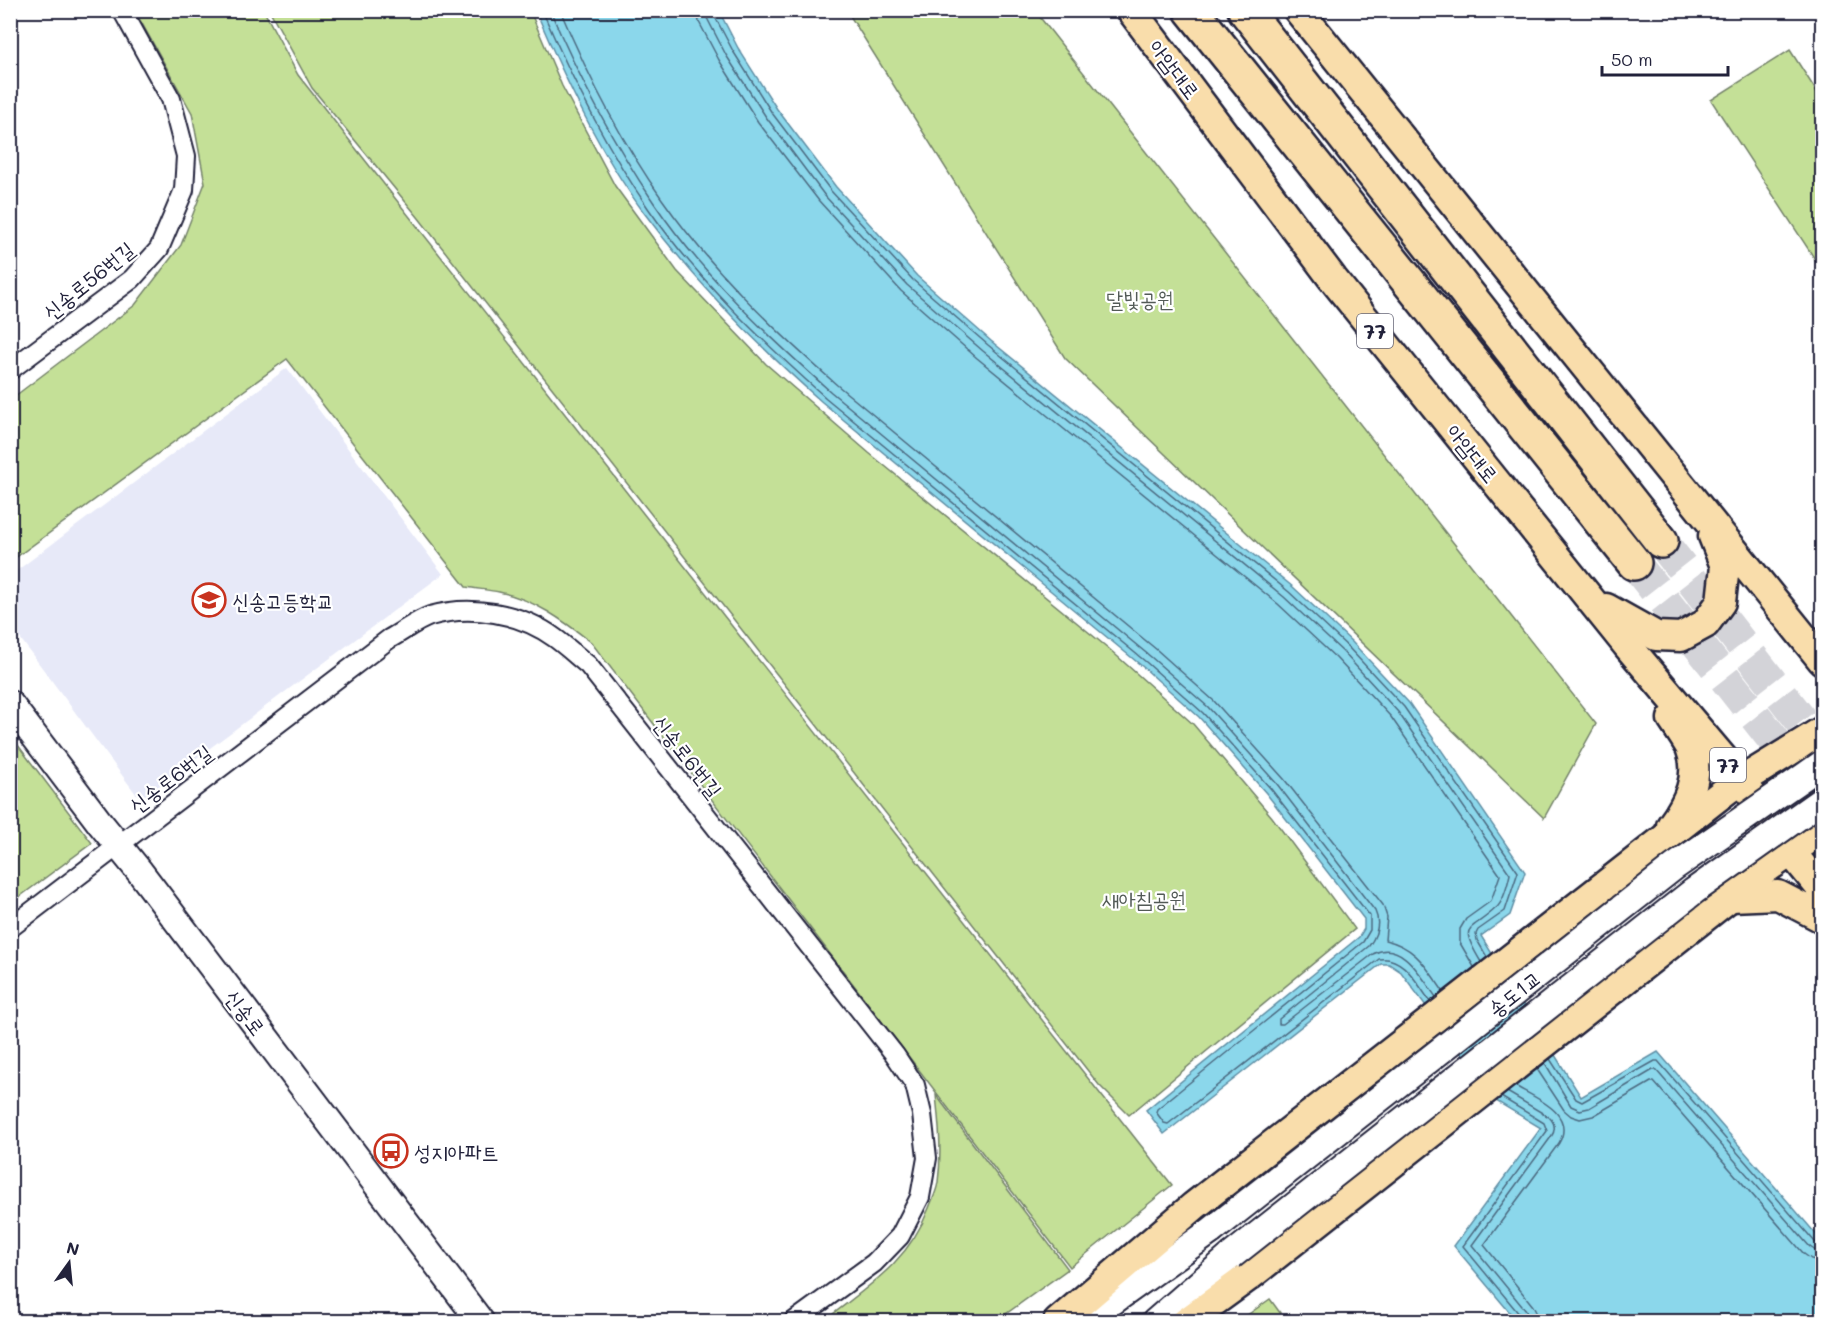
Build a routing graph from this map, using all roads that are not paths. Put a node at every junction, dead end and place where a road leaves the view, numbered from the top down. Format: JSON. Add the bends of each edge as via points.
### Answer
{"nodes":[{"id":1,"x":122,"y":10,"type":"edge"},
{"id":2,"x":1131,"y":10,"type":"edge"},
{"id":3,"x":1191,"y":10,"type":"edge"},
{"id":4,"x":1245,"y":10,"type":"edge"},
{"id":5,"x":1298,"y":10,"type":"edge"},
{"id":6,"x":10,"y":370,"type":"edge"},
{"id":7,"x":1702,"y":512,"type":"junction"},
{"id":8,"x":1661,"y":541,"type":"tunnel mouth"},
{"id":9,"x":1634,"y":563,"type":"tunnel mouth"},
{"id":10,"x":1591,"y":599,"type":"junction"},
{"id":11,"x":1627,"y":645,"type":"junction"},
{"id":12,"x":1817,"y":649,"type":"edge"},
{"id":13,"x":10,"y":704,"type":"edge"},
{"id":14,"x":1822,"y":731,"type":"edge"},
{"id":15,"x":1822,"y":764,"type":"edge"},
{"id":16,"x":1742,"y":781,"type":"junction"},
{"id":17,"x":1822,"y":800,"type":"edge"},
{"id":18,"x":1822,"y":830,"type":"edge"},
{"id":19,"x":119,"y":846,"type":"junction"},
{"id":20,"x":1791,"y":852,"type":"junction"},
{"id":21,"x":1640,"y":858,"type":"junction"},
{"id":22,"x":1822,"y":890,"type":"edge"},
{"id":23,"x":1731,"y":897,"type":"junction"},
{"id":24,"x":1822,"y":918,"type":"edge"},
{"id":25,"x":10,"y":928,"type":"edge"},
{"id":26,"x":1240,"y":1266,"type":"junction"},
{"id":27,"x":480,"y":1322,"type":"edge"},
{"id":28,"x":793,"y":1322,"type":"edge"},
{"id":29,"x":1058,"y":1322,"type":"edge"},
{"id":30,"x":1084,"y":1322,"type":"edge"},
{"id":31,"x":1155,"y":1322,"type":"edge"},
{"id":32,"x":1186,"y":1322,"type":"edge"}],
"edges":[{"from":1,"to":6,"type":"street","name":"신송로56번길","via":[[171,99],[186,156],[184,190],[159,249],[132,279]]},
{"from":2,"to":10,"type":"main road","name":"아암대로","number":"77","via":[[1333,279]]},
{"from":3,"to":9,"type":"highway"},
{"from":4,"to":8,"type":"highway"},
{"from":5,"to":7,"type":"main road"},
{"from":7,"to":10,"type":"main road","via":[[1725,566],[1721,602],[1705,624],[1681,637],[1656,636]]},
{"from":7,"to":12,"type":"main road"},
{"from":10,"to":11,"type":"main road","name":"아암대로","number":"77"},
{"from":11,"to":16,"type":"main road","name":"아암대로","number":"77"},
{"from":11,"to":21,"type":"main road","via":[[1690,749],[1694,772],[1693,785],[1672,826]]},
{"from":13,"to":19,"type":"main road","name":"신송로"},
{"from":14,"to":16,"type":"main road"},
{"from":15,"to":30,"type":"main road","name":"송도1교","bridge":true,"via":[[1674,867],[1211,1231]]},
{"from":16,"to":20,"type":"main road","name":"아암대로","number":"77"},
{"from":16,"to":21,"type":"main road"},
{"from":17,"to":26,"type":"main road","name":"송도1교","bridge":true,"via":[[1694,891]]},
{"from":18,"to":20,"type":"main road"},
{"from":19,"to":25,"type":"street","name":"신송로6번길"},
{"from":19,"to":27,"type":"main road","name":"신송로"},
{"from":19,"to":28,"type":"street","name":"신송로6번길","via":[[389,639],[429,617],[464,611],[493,613],[522,620],[554,637],[588,665],[915,1085],[927,1158],[920,1197],[900,1236],[874,1263]]},
{"from":20,"to":22,"type":"main road","name":"아암대로","number":"77"},
{"from":20,"to":23,"type":"main road"},
{"from":21,"to":29,"type":"main road","via":[[1194,1206]]},
{"from":23,"to":24,"type":"main road","via":[[1778,895]]},
{"from":23,"to":26,"type":"main road"},
{"from":26,"to":31,"type":"main road","name":"송도1교"},
{"from":26,"to":32,"type":"main road"}]}
